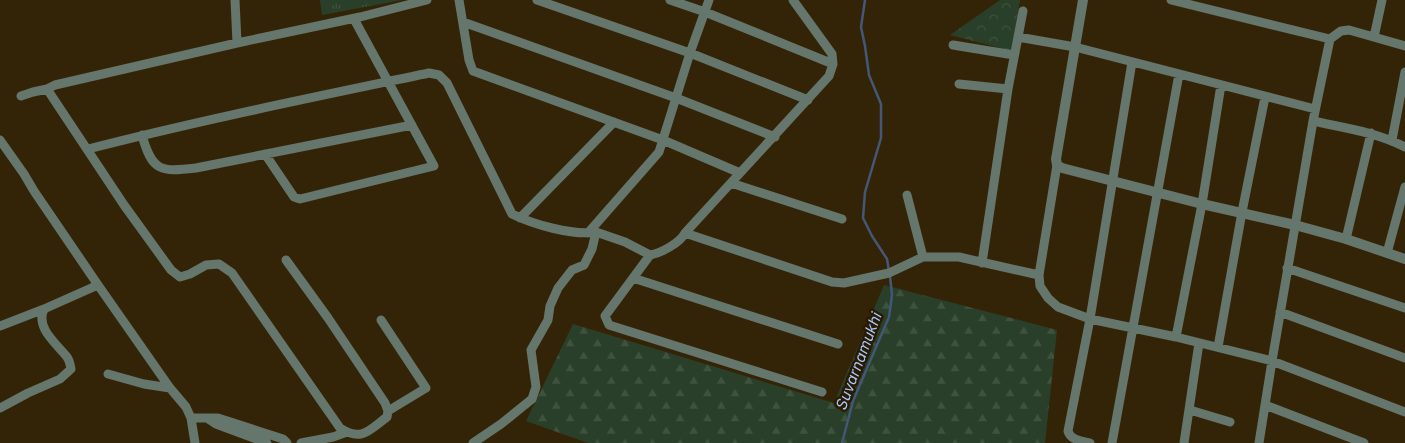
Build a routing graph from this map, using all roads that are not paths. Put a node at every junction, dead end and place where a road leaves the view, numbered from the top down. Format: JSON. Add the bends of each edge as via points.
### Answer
{"nodes":[{"id":1,"x":235,"y":0,"type":"edge"},
{"id":2,"x":427,"y":0,"type":"edge"},
{"id":3,"x":459,"y":0,"type":"edge"},
{"id":4,"x":538,"y":0,"type":"edge"},
{"id":5,"x":670,"y":0,"type":"edge"},
{"id":6,"x":709,"y":0,"type":"edge"},
{"id":7,"x":793,"y":0,"type":"edge"},
{"id":8,"x":1083,"y":0,"type":"edge"},
{"id":9,"x":1171,"y":0,"type":"edge"},
{"id":10,"x":1382,"y":0,"type":"edge"},
{"id":11,"x":1023,"y":10,"type":"dead end"},
{"id":12,"x":705,"y":12,"type":"junction"},
{"id":13,"x":354,"y":19,"type":"junction"},
{"id":14,"x":463,"y":22,"type":"junction"},
{"id":15,"x":1374,"y":36,"type":"junction"},
{"id":16,"x":1018,"y":37,"type":"junction"},
{"id":17,"x":1330,"y":39,"type":"junction"},
{"id":18,"x":237,"y":43,"type":"junction"},
{"id":19,"x":953,"y":45,"type":"dead end"},
{"id":20,"x":1405,"y":46,"type":"edge"},
{"id":21,"x":1075,"y":47,"type":"junction"},
{"id":22,"x":690,"y":53,"type":"junction"},
{"id":23,"x":1014,"y":56,"type":"junction"},
{"id":24,"x":1132,"y":62,"type":"junction"},
{"id":25,"x":834,"y":64,"type":"junction"},
{"id":26,"x":1405,"y":72,"type":"edge"},
{"id":27,"x":1179,"y":74,"type":"junction"},
{"id":28,"x":388,"y":82,"type":"junction"},
{"id":29,"x":959,"y":84,"type":"dead end"},
{"id":30,"x":1220,"y":85,"type":"junction"},
{"id":31,"x":47,"y":89,"type":"junction"},
{"id":32,"x":1008,"y":89,"type":"junction"},
{"id":33,"x":21,"y":96,"type":"dead end"},
{"id":34,"x":1265,"y":96,"type":"junction"},
{"id":35,"x":676,"y":98,"type":"junction"},
{"id":36,"x":808,"y":100,"type":"junction"},
{"id":37,"x":1315,"y":110,"type":"junction"},
{"id":38,"x":1313,"y":121,"type":"junction"},
{"id":39,"x":614,"y":122,"type":"junction"},
{"id":40,"x":412,"y":125,"type":"junction"},
{"id":41,"x":1371,"y":133,"type":"junction"},
{"id":42,"x":142,"y":135,"type":"junction"},
{"id":43,"x":774,"y":137,"type":"junction"},
{"id":44,"x":0,"y":140,"type":"edge"},
{"id":45,"x":663,"y":140,"type":"junction"},
{"id":46,"x":1392,"y":140,"type":"junction"},
{"id":47,"x":1405,"y":147,"type":"edge"},
{"id":48,"x":88,"y":149,"type":"junction"},
{"id":49,"x":265,"y":154,"type":"junction"},
{"id":50,"x":1057,"y":164,"type":"junction"},
{"id":51,"x":740,"y":173,"type":"junction"},
{"id":52,"x":1113,"y":180,"type":"junction"},
{"id":53,"x":731,"y":183,"type":"junction"},
{"id":54,"x":1405,"y":187,"type":"edge"},
{"id":55,"x":1158,"y":191,"type":"junction"},
{"id":56,"x":907,"y":196,"type":"dead end"},
{"id":57,"x":1202,"y":204,"type":"junction"},
{"id":58,"x":1242,"y":212,"type":"junction"},
{"id":59,"x":520,"y":218,"type":"junction"},
{"id":60,"x":842,"y":219,"type":"dead end"},
{"id":61,"x":1295,"y":225,"type":"junction"},
{"id":62,"x":592,"y":233,"type":"junction"},
{"id":63,"x":685,"y":233,"type":"junction"},
{"id":64,"x":1346,"y":239,"type":"junction"},
{"id":65,"x":1388,"y":253,"type":"junction"},
{"id":66,"x":650,"y":255,"type":"junction"},
{"id":67,"x":923,"y":257,"type":"junction"},
{"id":68,"x":1405,"y":259,"type":"edge"},
{"id":69,"x":286,"y":260,"type":"dead end"},
{"id":70,"x":982,"y":263,"type":"junction"},
{"id":71,"x":1287,"y":268,"type":"junction"},
{"id":72,"x":1039,"y":275,"type":"junction"},
{"id":73,"x":633,"y":278,"type":"junction"},
{"id":74,"x":98,"y":285,"type":"junction"},
{"id":75,"x":1405,"y":308,"type":"edge"},
{"id":76,"x":44,"y":309,"type":"junction"},
{"id":77,"x":1280,"y":312,"type":"junction"},
{"id":78,"x":1090,"y":319,"type":"junction"},
{"id":79,"x":381,"y":320,"type":"dead end"},
{"id":80,"x":0,"y":326,"type":"edge"},
{"id":81,"x":1133,"y":327,"type":"junction"},
{"id":82,"x":1176,"y":337,"type":"junction"},
{"id":83,"x":1199,"y":343,"type":"junction"},
{"id":84,"x":838,"y":344,"type":"dead end"},
{"id":85,"x":1218,"y":347,"type":"junction"},
{"id":86,"x":1405,"y":358,"type":"edge"},
{"id":87,"x":1272,"y":361,"type":"junction"},
{"id":88,"x":108,"y":374,"type":"dead end"},
{"id":89,"x":170,"y":388,"type":"junction"},
{"id":90,"x":822,"y":392,"type":"dead end"},
{"id":91,"x":1265,"y":405,"type":"junction"},
{"id":92,"x":0,"y":408,"type":"edge"},
{"id":93,"x":1190,"y":410,"type":"junction"},
{"id":94,"x":388,"y":411,"type":"junction"},
{"id":95,"x":1405,"y":412,"type":"edge"},
{"id":96,"x":191,"y":418,"type":"junction"},
{"id":97,"x":207,"y":418,"type":"junction"},
{"id":98,"x":1230,"y":422,"type":"dead end"},
{"id":99,"x":347,"y":432,"type":"junction"},
{"id":100,"x":195,"y":443,"type":"edge"},
{"id":101,"x":267,"y":443,"type":"edge"},
{"id":102,"x":287,"y":443,"type":"edge"},
{"id":103,"x":301,"y":443,"type":"edge"},
{"id":104,"x":473,"y":443,"type":"edge"},
{"id":105,"x":1090,"y":443,"type":"edge"},
{"id":106,"x":1112,"y":443,"type":"edge"},
{"id":107,"x":1184,"y":443,"type":"edge"},
{"id":108,"x":1259,"y":443,"type":"edge"},
{"id":109,"x":1364,"y":443,"type":"edge"}],
"edges":[{"from":1,"to":18,"type":"street"},
{"from":2,"to":13,"type":"street"},
{"from":3,"to":14,"type":"street"},
{"from":4,"to":22,"type":"street"},
{"from":5,"to":12,"type":"street"},
{"from":6,"to":12,"type":"street"},
{"from":7,"to":25,"type":"street","via":[[832,54]]},
{"from":8,"to":21,"type":"street"},
{"from":9,"to":17,"type":"street"},
{"from":10,"to":15,"type":"street"},
{"from":11,"to":16,"type":"street"},
{"from":12,"to":22,"type":"street"},
{"from":12,"to":25,"type":"street"},
{"from":13,"to":18,"type":"street"},
{"from":13,"to":28,"type":"street"},
{"from":14,"to":35,"type":"street"},
{"from":14,"to":39,"type":"street","via":[[472,72]]},
{"from":15,"to":17,"type":"street","via":[[1349,30],[1341,31]]},
{"from":15,"to":20,"type":"street"},
{"from":16,"to":21,"type":"street"},
{"from":16,"to":23,"type":"street"},
{"from":17,"to":37,"type":"street"},
{"from":18,"to":31,"type":"street"},
{"from":19,"to":23,"type":"street"},
{"from":21,"to":24,"type":"street"},
{"from":21,"to":50,"type":"street"},
{"from":22,"to":35,"type":"street"},
{"from":22,"to":36,"type":"street"},
{"from":23,"to":32,"type":"street"},
{"from":24,"to":27,"type":"street"},
{"from":24,"to":52,"type":"street"},
{"from":25,"to":36,"type":"street","via":[[829,76]]},
{"from":26,"to":46,"type":"street"},
{"from":27,"to":30,"type":"street"},
{"from":27,"to":55,"type":"street"},
{"from":28,"to":40,"type":"street"},
{"from":28,"to":42,"type":"street"},
{"from":28,"to":59,"type":"street","via":[[429,73],[439,75],[447,83],[512,214]]},
{"from":29,"to":32,"type":"street"},
{"from":30,"to":34,"type":"street"},
{"from":30,"to":57,"type":"street"},
{"from":31,"to":33,"type":"street"},
{"from":31,"to":48,"type":"street"},
{"from":32,"to":70,"type":"street"},
{"from":34,"to":37,"type":"street"},
{"from":34,"to":58,"type":"street"},
{"from":35,"to":43,"type":"street"},
{"from":35,"to":45,"type":"street"},
{"from":36,"to":43,"type":"street"},
{"from":37,"to":38,"type":"street"},
{"from":38,"to":41,"type":"street"},
{"from":38,"to":61,"type":"street"},
{"from":39,"to":45,"type":"street"},
{"from":39,"to":59,"type":"street"},
{"from":40,"to":49,"type":"street"},
{"from":40,"to":49,"type":"street","via":[[434,166],[300,199],[294,196]]},
{"from":41,"to":46,"type":"street"},
{"from":41,"to":64,"type":"street"},
{"from":42,"to":48,"type":"street"},
{"from":42,"to":49,"type":"street","via":[[155,164],[173,171]]},
{"from":43,"to":51,"type":"street"},
{"from":44,"to":74,"type":"street"},
{"from":45,"to":51,"type":"street"},
{"from":45,"to":62,"type":"street","via":[[659,152]]},
{"from":46,"to":47,"type":"street"},
{"from":48,"to":99,"type":"street","via":[[171,270],[180,276],[219,264],[232,273],[340,428]]},
{"from":50,"to":52,"type":"street"},
{"from":50,"to":72,"type":"street"},
{"from":51,"to":53,"type":"street"},
{"from":52,"to":55,"type":"street"},
{"from":52,"to":78,"type":"street"},
{"from":53,"to":60,"type":"street"},
{"from":53,"to":63,"type":"street"},
{"from":54,"to":65,"type":"street"},
{"from":55,"to":57,"type":"street"},
{"from":55,"to":81,"type":"street"},
{"from":56,"to":67,"type":"street"},
{"from":57,"to":58,"type":"street"},
{"from":57,"to":82,"type":"street"},
{"from":58,"to":61,"type":"street"},
{"from":58,"to":85,"type":"street"},
{"from":59,"to":62,"type":"street","via":[[554,228]]},
{"from":61,"to":64,"type":"street"},
{"from":61,"to":71,"type":"street"},
{"from":62,"to":66,"type":"street","via":[[625,242]]},
{"from":62,"to":104,"type":"street","via":[[592,249],[584,265],[572,270],[558,288],[548,320],[531,350],[536,387],[532,399]]},
{"from":63,"to":66,"type":"street","via":[[660,253]]},
{"from":63,"to":67,"type":"street","via":[[832,282],[844,283],[889,273]]},
{"from":64,"to":65,"type":"street"},
{"from":65,"to":68,"type":"street"},
{"from":66,"to":73,"type":"street"},
{"from":67,"to":70,"type":"street","via":[[960,257]]},
{"from":69,"to":94,"type":"street","via":[[365,372]]},
{"from":70,"to":72,"type":"street"},
{"from":71,"to":75,"type":"street"},
{"from":71,"to":77,"type":"street"},
{"from":72,"to":78,"type":"street","via":[[1040,286],[1058,307]]},
{"from":73,"to":84,"type":"street"},
{"from":73,"to":90,"type":"street","via":[[605,316],[609,325]]},
{"from":74,"to":76,"type":"street"},
{"from":74,"to":89,"type":"street"},
{"from":76,"to":80,"type":"street"},
{"from":76,"to":92,"type":"street","via":[[41,314],[45,332],[69,359],[71,369],[60,379]]},
{"from":77,"to":86,"type":"street"},
{"from":77,"to":87,"type":"street"},
{"from":78,"to":81,"type":"street"},
{"from":78,"to":105,"type":"street","via":[[1068,431],[1073,438]]},
{"from":79,"to":94,"type":"street","via":[[426,388]]},
{"from":81,"to":82,"type":"street"},
{"from":81,"to":106,"type":"street"},
{"from":82,"to":83,"type":"street"},
{"from":83,"to":85,"type":"street"},
{"from":83,"to":93,"type":"street"},
{"from":85,"to":87,"type":"street"},
{"from":87,"to":91,"type":"street"},
{"from":87,"to":95,"type":"street"},
{"from":88,"to":89,"type":"street"},
{"from":89,"to":96,"type":"street"},
{"from":91,"to":108,"type":"street"},
{"from":91,"to":109,"type":"street"},
{"from":93,"to":98,"type":"street"},
{"from":93,"to":107,"type":"street"},
{"from":94,"to":99,"type":"street","via":[[387,417],[365,433],[355,435]]},
{"from":96,"to":97,"type":"street"},
{"from":96,"to":100,"type":"street"},
{"from":97,"to":101,"type":"street"},
{"from":97,"to":102,"type":"street","via":[[218,418]]},
{"from":99,"to":103,"type":"street"}]}
